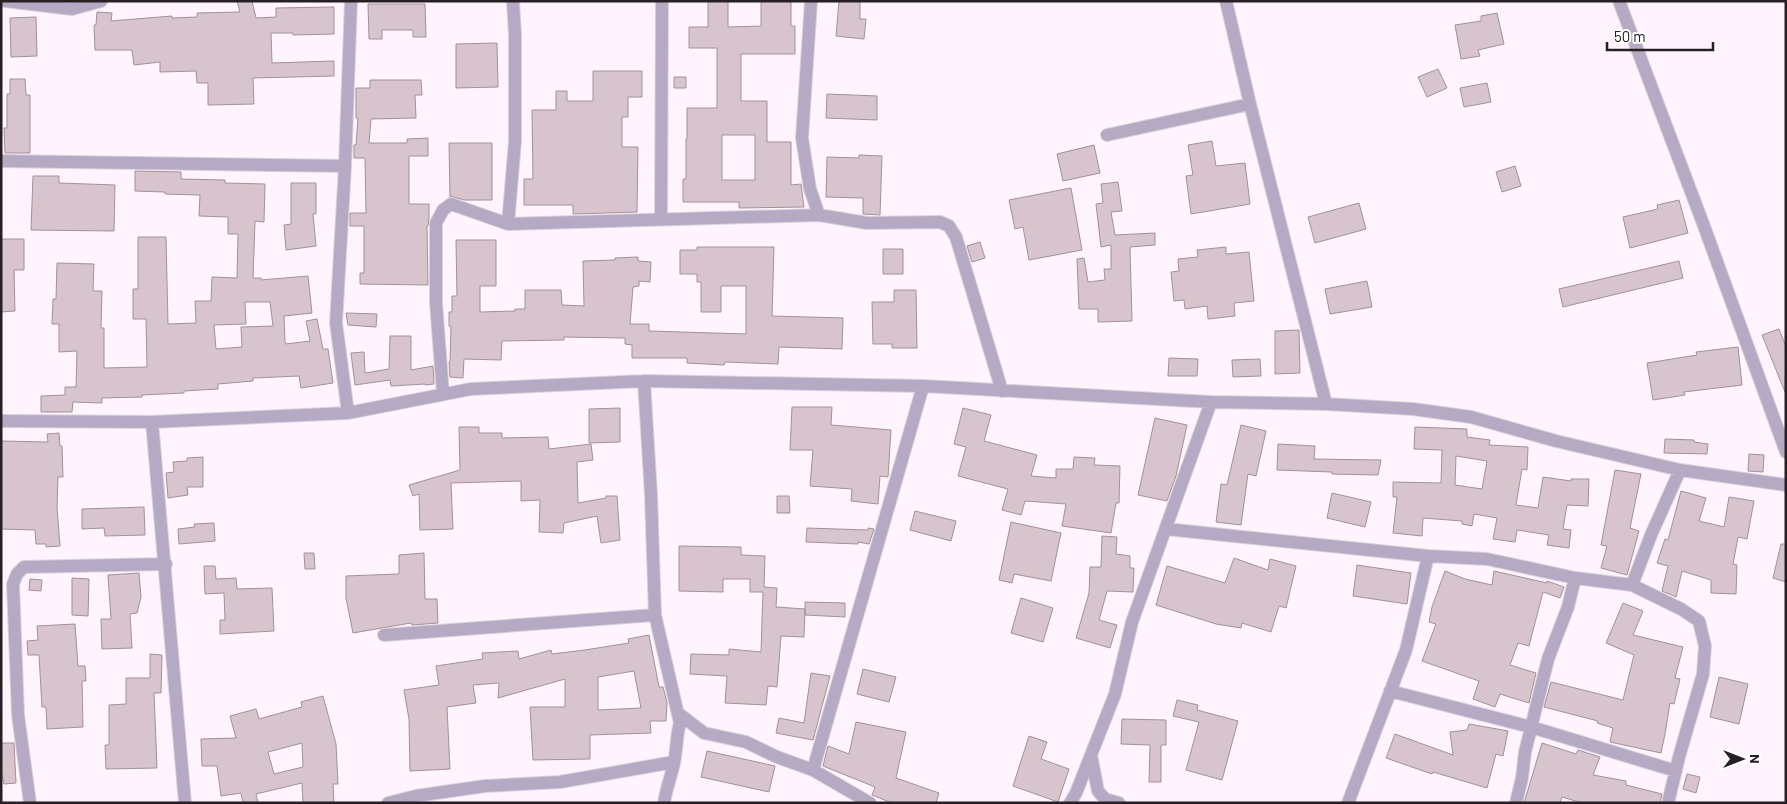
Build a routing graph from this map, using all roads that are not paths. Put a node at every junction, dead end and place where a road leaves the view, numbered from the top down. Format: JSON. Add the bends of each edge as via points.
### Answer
{"nodes":[{"id":1,"x":5,"y":1,"type":"edge"},
{"id":2,"x":100,"y":1,"type":"edge"},
{"id":3,"x":351,"y":1,"type":"edge"},
{"id":4,"x":512,"y":1,"type":"edge"},
{"id":5,"x":662,"y":1,"type":"edge"},
{"id":6,"x":811,"y":1,"type":"edge"},
{"id":7,"x":1226,"y":1,"type":"edge"},
{"id":8,"x":1619,"y":1,"type":"edge"},
{"id":9,"x":1250,"y":104,"type":"junction"},
{"id":10,"x":1107,"y":135,"type":"dead end"},
{"id":11,"x":1,"y":161,"type":"edge"},
{"id":12,"x":345,"y":166,"type":"junction"},
{"id":13,"x":819,"y":215,"type":"junction"},
{"id":14,"x":661,"y":219,"type":"junction"},
{"id":15,"x":508,"y":224,"type":"junction"},
{"id":16,"x":644,"y":382,"type":"junction"},
{"id":17,"x":923,"y":386,"type":"junction"},
{"id":18,"x":1002,"y":391,"type":"junction"},
{"id":19,"x":444,"y":394,"type":"junction"},
{"id":20,"x":1211,"y":402,"type":"junction"},
{"id":21,"x":1326,"y":404,"type":"junction"},
{"id":22,"x":348,"y":413,"type":"junction"},
{"id":23,"x":1,"y":421,"type":"edge"},
{"id":24,"x":152,"y":422,"type":"junction"},
{"id":25,"x":1786,"y":452,"type":"edge"},
{"id":26,"x":1680,"y":470,"type":"junction"},
{"id":27,"x":1786,"y":485,"type":"edge"},
{"id":28,"x":1166,"y":529,"type":"junction"},
{"id":29,"x":1428,"y":556,"type":"junction"},
{"id":30,"x":166,"y":564,"type":"junction"},
{"id":31,"x":1575,"y":578,"type":"junction"},
{"id":32,"x":1632,"y":585,"type":"junction"},
{"id":33,"x":654,"y":615,"type":"junction"},
{"id":34,"x":384,"y":635,"type":"dead end"},
{"id":35,"x":1390,"y":691,"type":"junction"},
{"id":36,"x":678,"y":713,"type":"junction"},
{"id":37,"x":1530,"y":727,"type":"junction"},
{"id":38,"x":1091,"y":756,"type":"junction"},
{"id":39,"x":674,"y":762,"type":"junction"},
{"id":40,"x":813,"y":770,"type":"junction"},
{"id":41,"x":1676,"y":771,"type":"junction"},
{"id":42,"x":1098,"y":791,"type":"junction"},
{"id":43,"x":1073,"y":798,"type":"edge"},
{"id":44,"x":30,"y":803,"type":"edge"},
{"id":45,"x":185,"y":803,"type":"edge"},
{"id":46,"x":388,"y":803,"type":"edge"},
{"id":47,"x":664,"y":803,"type":"edge"},
{"id":48,"x":870,"y":803,"type":"edge"},
{"id":49,"x":1119,"y":803,"type":"edge"},
{"id":50,"x":1348,"y":803,"type":"edge"},
{"id":51,"x":1516,"y":803,"type":"edge"},
{"id":52,"x":1668,"y":803,"type":"edge"}],
"edges":[{"from":1,"to":2,"type":"street","via":[[72,9]]},
{"from":3,"to":12,"type":"street"},
{"from":4,"to":15,"type":"street","via":[[515,141]]},
{"from":5,"to":14,"type":"street"},
{"from":6,"to":13,"type":"street","via":[[802,138],[810,189]]},
{"from":7,"to":9,"type":"street"},
{"from":8,"to":25,"type":"street"},
{"from":9,"to":10,"type":"street"},
{"from":9,"to":21,"type":"street"},
{"from":11,"to":12,"type":"street"},
{"from":12,"to":22,"type":"street","via":[[336,323]]},
{"from":13,"to":14,"type":"street"},
{"from":13,"to":18,"type":"street","via":[[867,223],[940,222],[949,226],[956,237]]},
{"from":14,"to":15,"type":"street"},
{"from":15,"to":19,"type":"street","via":[[451,204],[443,210],[436,223],[436,303]]},
{"from":16,"to":17,"type":"street"},
{"from":16,"to":19,"type":"street","via":[[471,389]]},
{"from":16,"to":33,"type":"street"},
{"from":17,"to":18,"type":"street"},
{"from":17,"to":40,"type":"street"},
{"from":18,"to":20,"type":"street"},
{"from":19,"to":22,"type":"street"},
{"from":20,"to":21,"type":"street"},
{"from":20,"to":28,"type":"street"},
{"from":21,"to":26,"type":"street","via":[[1413,409],[1471,417]]},
{"from":22,"to":24,"type":"street"},
{"from":23,"to":24,"type":"street"},
{"from":24,"to":30,"type":"street"},
{"from":26,"to":27,"type":"street"},
{"from":26,"to":32,"type":"street"},
{"from":28,"to":29,"type":"street"},
{"from":28,"to":38,"type":"street","via":[[1132,622],[1115,694]]},
{"from":29,"to":31,"type":"street","via":[[1487,559]]},
{"from":29,"to":35,"type":"street","via":[[1406,650]]},
{"from":30,"to":44,"type":"street","via":[[24,567],[17,574],[13,584],[18,716]]},
{"from":30,"to":45,"type":"street"},
{"from":31,"to":32,"type":"street"},
{"from":31,"to":37,"type":"street"},
{"from":32,"to":41,"type":"street","via":[[1699,621],[1701,629],[1705,646],[1703,674]]},
{"from":33,"to":34,"type":"street"},
{"from":33,"to":36,"type":"street"},
{"from":35,"to":37,"type":"street"},
{"from":35,"to":50,"type":"street"},
{"from":36,"to":39,"type":"street","via":[[680,723]]},
{"from":36,"to":40,"type":"street","via":[[704,733],[746,742]]},
{"from":37,"to":41,"type":"street"},
{"from":37,"to":51,"type":"street"},
{"from":38,"to":42,"type":"street"},
{"from":38,"to":43,"type":"street"},
{"from":39,"to":46,"type":"street","via":[[560,782],[485,786]]},
{"from":39,"to":47,"type":"street"},
{"from":40,"to":48,"type":"street"},
{"from":41,"to":52,"type":"street"},
{"from":42,"to":43,"type":"street"},
{"from":42,"to":49,"type":"street","via":[[1105,799]]}]}
